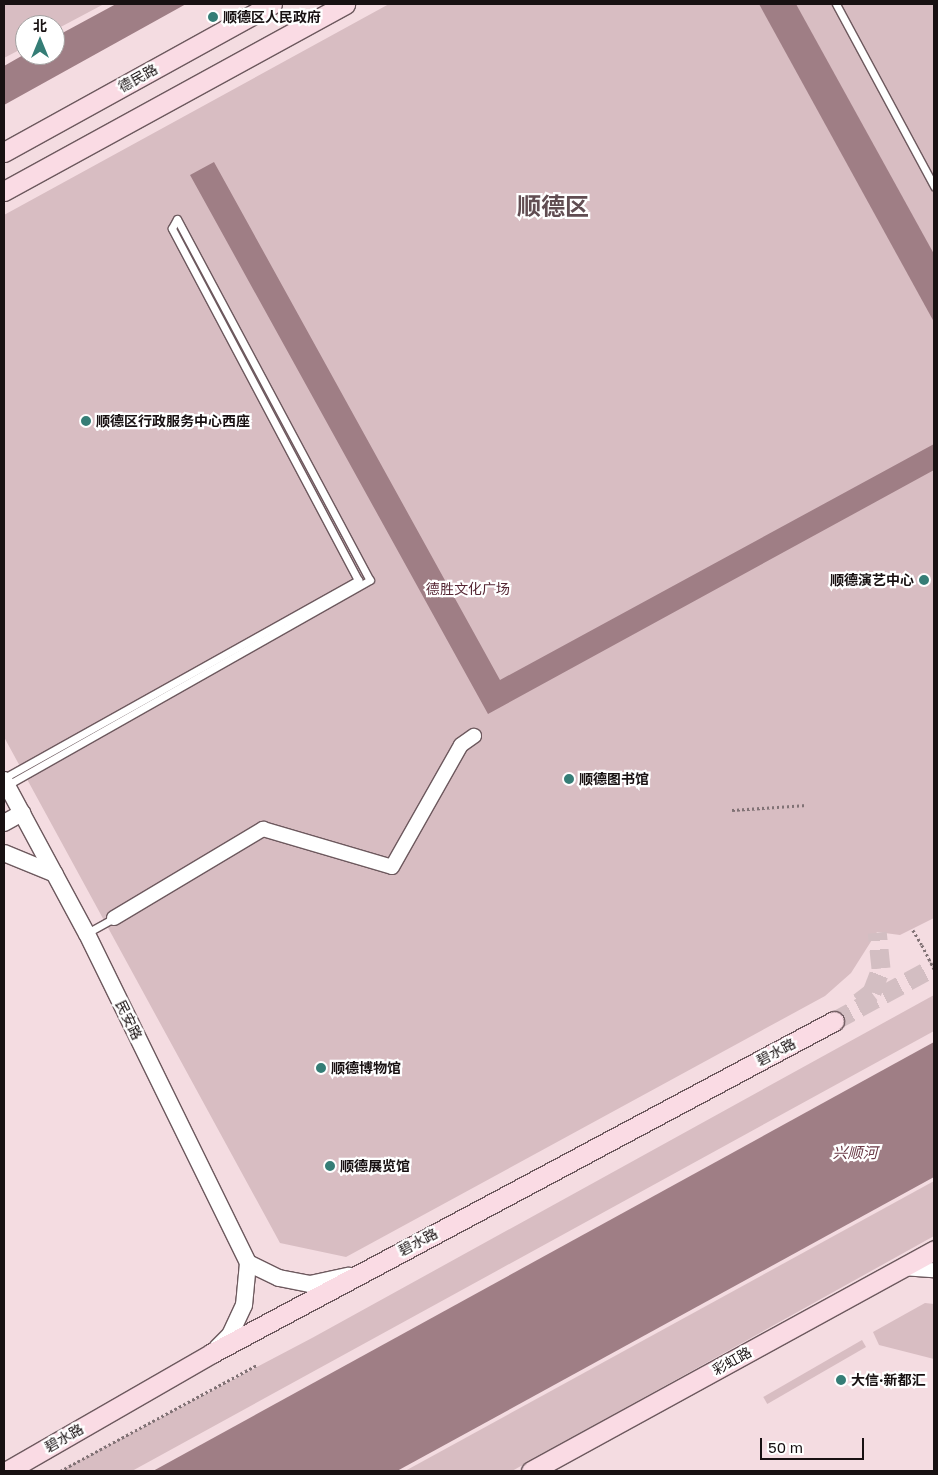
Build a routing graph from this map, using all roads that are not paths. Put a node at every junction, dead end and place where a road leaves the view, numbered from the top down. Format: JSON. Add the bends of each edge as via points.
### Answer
{"nodes":[{"id":1,"x":272,"y":4,"type":"edge"},
{"id":2,"x":344,"y":4,"type":"edge"},
{"id":3,"x":836,"y":4,"type":"edge"},
{"id":4,"x":4,"y":152,"type":"edge"},
{"id":5,"x":934,"y":186,"type":"edge"},
{"id":6,"x":4,"y":191,"type":"edge"},
{"id":7,"x":474,"y":736,"type":"dead end"},
{"id":8,"x":5,"y":781,"type":"edge"},
{"id":9,"x":22,"y":813,"type":"junction"},
{"id":10,"x":4,"y":823,"type":"edge"},
{"id":11,"x":4,"y":853,"type":"edge"},
{"id":12,"x":55,"y":874,"type":"junction"},
{"id":13,"x":114,"y":918,"type":"joint"},
{"id":14,"x":86,"y":934,"type":"junction"},
{"id":15,"x":834,"y":1021,"type":"tunnel mouth"},
{"id":16,"x":934,"y":1250,"type":"edge"},
{"id":17,"x":248,"y":1262,"type":"junction"},
{"id":18,"x":901,"y":1268,"type":"junction"},
{"id":19,"x":934,"y":1270,"type":"edge"},
{"id":20,"x":357,"y":1275,"type":"junction"},
{"id":21,"x":212,"y":1353,"type":"junction"},
{"id":22,"x":7,"y":1471,"type":"edge"},
{"id":23,"x":531,"y":1471,"type":"edge"}],
"edges":[{"from":1,"to":4,"type":"main road","name":"德民路"},
{"from":2,"to":6,"type":"main road"},
{"from":3,"to":5,"type":"lane"},
{"from":7,"to":13,"type":"street","via":[[461,745],[392,867],[264,829]]},
{"from":8,"to":8,"type":"lane","via":[[370,580],[177,219],[172,228],[358,580]]},
{"from":8,"to":9,"type":"street","name":"民安路"},
{"from":9,"to":10,"type":"street"},
{"from":9,"to":12,"type":"street","name":"民安路"},
{"from":11,"to":12,"type":"street"},
{"from":12,"to":14,"type":"street","name":"民安路"},
{"from":13,"to":14,"type":"lane"},
{"from":14,"to":17,"type":"street","name":"民安路"},
{"from":15,"to":20,"type":"main road","name":"碧水路"},
{"from":16,"to":18,"type":"main road","name":"彩虹路"},
{"from":17,"to":20,"type":"street","via":[[279,1278],[310,1284]]},
{"from":17,"to":21,"type":"street","via":[[244,1305],[230,1335]]},
{"from":18,"to":19,"type":"street"},
{"from":18,"to":23,"type":"main road","name":"彩虹路"},
{"from":20,"to":21,"type":"main road","name":"碧水路"},
{"from":21,"to":22,"type":"main road","name":"碧水路"}]}
